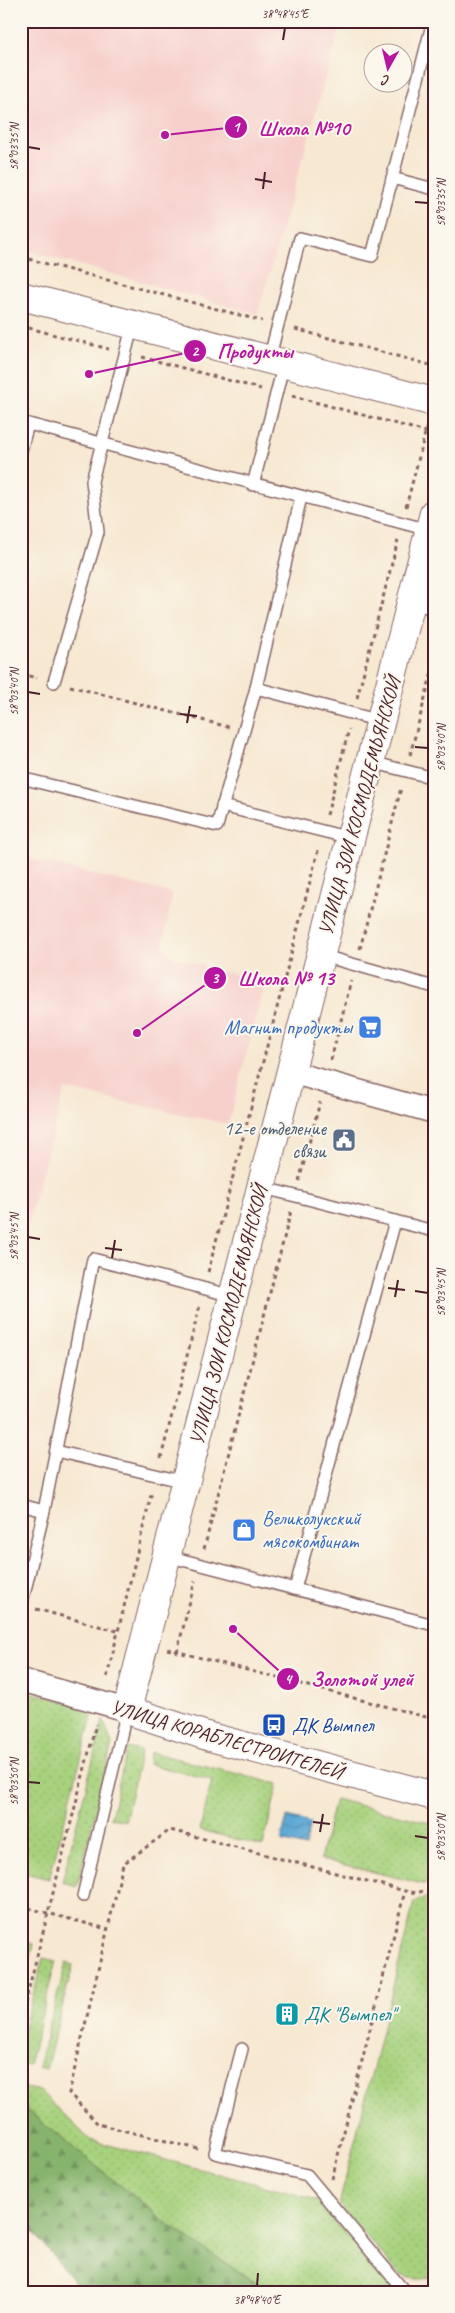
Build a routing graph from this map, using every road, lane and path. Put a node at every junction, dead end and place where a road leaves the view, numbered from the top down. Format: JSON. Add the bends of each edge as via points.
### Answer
{"nodes":[{"id":1,"x":433,"y":21,"type":"edge"},
{"id":2,"x":392,"y":178,"type":"junction"},
{"id":3,"x":434,"y":189,"type":"edge"},
{"id":4,"x":21,"y":257,"type":"edge"},
{"id":5,"x":21,"y":296,"type":"edge"},
{"id":6,"x":133,"y":324,"type":"junction"},
{"id":7,"x":277,"y":325,"type":"junction"},
{"id":8,"x":21,"y":326,"type":"edge"},
{"id":9,"x":125,"y":353,"type":"junction"},
{"id":10,"x":276,"y":361,"type":"junction"},
{"id":11,"x":434,"y":366,"type":"edge"},
{"id":12,"x":276,"y":392,"type":"junction"},
{"id":13,"x":434,"y":402,"type":"edge"},
{"id":14,"x":25,"y":423,"type":"edge"},
{"id":15,"x":434,"y":434,"type":"edge"},
{"id":16,"x":102,"y":444,"type":"junction"},
{"id":17,"x":21,"y":450,"type":"edge"},
{"id":18,"x":253,"y":485,"type":"junction"},
{"id":19,"x":301,"y":497,"type":"junction"},
{"id":20,"x":432,"y":521,"type":"edge"},
{"id":21,"x":423,"y":606,"type":"edge"},
{"id":22,"x":434,"y":664,"type":"edge"},
{"id":23,"x":21,"y":674,"type":"edge"},
{"id":24,"x":54,"y":682,"type":"junction"},
{"id":25,"x":256,"y":688,"type":"junction"},
{"id":26,"x":381,"y":721,"type":"junction"},
{"id":27,"x":244,"y":731,"type":"junction"},
{"id":28,"x":371,"y":762,"type":"junction"},
{"id":29,"x":406,"y":770,"type":"junction"},
{"id":30,"x":21,"y":778,"type":"edge"},
{"id":31,"x":434,"y":778,"type":"edge"},
{"id":32,"x":222,"y":806,"type":"junction"},
{"id":33,"x":350,"y":838,"type":"junction"},
{"id":34,"x":320,"y":955,"type":"junction"},
{"id":35,"x":355,"y":965,"type":"junction"},
{"id":36,"x":434,"y":987,"type":"edge"},
{"id":37,"x":274,"y":1023,"type":"dead end"},
{"id":38,"x":290,"y":1072,"type":"junction"},
{"id":39,"x":325,"y":1082,"type":"junction"},
{"id":40,"x":434,"y":1112,"type":"edge"},
{"id":41,"x":260,"y":1187,"type":"junction"},
{"id":42,"x":295,"y":1196,"type":"junction"},
{"id":43,"x":395,"y":1221,"type":"junction"},
{"id":44,"x":434,"y":1231,"type":"edge"},
{"id":45,"x":204,"y":1289,"type":"junction"},
{"id":46,"x":232,"y":1296,"type":"junction"},
{"id":47,"x":56,"y":1451,"type":"junction"},
{"id":48,"x":156,"y":1474,"type":"junction"},
{"id":49,"x":185,"y":1482,"type":"junction"},
{"id":50,"x":21,"y":1505,"type":"edge"},
{"id":51,"x":44,"y":1511,"type":"junction"},
{"id":52,"x":166,"y":1556,"type":"junction"},
{"id":53,"x":200,"y":1564,"type":"junction"},
{"id":54,"x":295,"y":1589,"type":"junction"},
{"id":55,"x":21,"y":1606,"type":"edge"},
{"id":56,"x":434,"y":1625,"type":"edge"},
{"id":57,"x":117,"y":1631,"type":"junction"},
{"id":58,"x":116,"y":1636,"type":"junction"},
{"id":59,"x":143,"y":1643,"type":"junction"},
{"id":60,"x":177,"y":1652,"type":"junction"},
{"id":61,"x":21,"y":1680,"type":"edge"},
{"id":62,"x":114,"y":1706,"type":"junction"},
{"id":63,"x":434,"y":1719,"type":"edge"},
{"id":64,"x":434,"y":1796,"type":"edge"},
{"id":65,"x":434,"y":1887,"type":"edge"},
{"id":66,"x":405,"y":1891,"type":"junction"},
{"id":67,"x":83,"y":1896,"type":"dead end"},
{"id":68,"x":21,"y":1906,"type":"edge"},
{"id":69,"x":48,"y":1912,"type":"junction"},
{"id":70,"x":107,"y":1929,"type":"junction"},
{"id":71,"x":21,"y":2020,"type":"edge"},
{"id":72,"x":242,"y":2049,"type":"dead end"},
{"id":73,"x":215,"y":2153,"type":"junction"},
{"id":74,"x":307,"y":2175,"type":"junction"},
{"id":75,"x":405,"y":2292,"type":"edge"}],
"edges":[{"from":1,"to":2,"type":"lane"},
{"from":2,"to":3,"type":"lane"},
{"from":2,"to":7,"type":"lane","via":[[372,256],[300,238]]},
{"from":4,"to":7,"type":"path"},
{"from":5,"to":6,"type":"street"},
{"from":6,"to":9,"type":"lane"},
{"from":6,"to":10,"type":"street"},
{"from":7,"to":10,"type":"lane"},
{"from":7,"to":11,"type":"path"},
{"from":8,"to":9,"type":"path"},
{"from":9,"to":12,"type":"path"},
{"from":9,"to":16,"type":"lane"},
{"from":10,"to":12,"type":"lane"},
{"from":10,"to":13,"type":"street"},
{"from":12,"to":15,"type":"path"},
{"from":12,"to":18,"type":"lane"},
{"from":14,"to":16,"type":"lane"},
{"from":14,"to":17,"type":"lane"},
{"from":16,"to":18,"type":"lane"},
{"from":16,"to":24,"type":"lane","via":[[92,481],[98,532]]},
{"from":18,"to":19,"type":"lane"},
{"from":19,"to":20,"type":"lane"},
{"from":19,"to":25,"type":"lane"},
{"from":20,"to":21,"type":"street","name":"УЛИЦА ЗОИ КОСМОДЕМЬЯНСКОЙ"},
{"from":21,"to":26,"type":"street","name":"УЛИЦА ЗОИ КОСМОДЕМЬЯНСКОЙ"},
{"from":22,"to":29,"type":"path"},
{"from":23,"to":24,"type":"path"},
{"from":24,"to":27,"type":"path"},
{"from":25,"to":26,"type":"lane"},
{"from":25,"to":27,"type":"lane"},
{"from":26,"to":28,"type":"street","name":"УЛИЦА ЗОИ КОСМОДЕМЬЯНСКОЙ"},
{"from":27,"to":32,"type":"lane"},
{"from":28,"to":29,"type":"lane"},
{"from":28,"to":33,"type":"street","name":"УЛИЦА ЗОИ КОСМОДЕМЬЯНСКОЙ"},
{"from":29,"to":31,"type":"lane"},
{"from":29,"to":35,"type":"path"},
{"from":30,"to":32,"type":"lane","via":[[217,826]]},
{"from":32,"to":33,"type":"lane"},
{"from":33,"to":34,"type":"street","name":"УЛИЦА ЗОИ КОСМОДЕМЬЯНСКОЙ"},
{"from":34,"to":35,"type":"lane"},
{"from":34,"to":38,"type":"street","name":"УЛИЦА ЗОИ КОСМОДЕМЬЯНСКОЙ"},
{"from":35,"to":36,"type":"lane"},
{"from":35,"to":39,"type":"path"},
{"from":37,"to":45,"type":"path"},
{"from":38,"to":39,"type":"street"},
{"from":38,"to":41,"type":"street","name":"УЛИЦА ЗОИ КОСМОДЕМЬЯНСКОЙ"},
{"from":39,"to":40,"type":"street"},
{"from":39,"to":42,"type":"path"},
{"from":41,"to":42,"type":"lane"},
{"from":41,"to":46,"type":"street","name":"УЛИЦА ЗОИ КОСМОДЕМЬЯНСКОЙ"},
{"from":42,"to":43,"type":"lane"},
{"from":42,"to":53,"type":"path"},
{"from":43,"to":44,"type":"lane"},
{"from":43,"to":54,"type":"lane"},
{"from":45,"to":46,"type":"lane"},
{"from":45,"to":47,"type":"lane","via":[[93,1259]]},
{"from":45,"to":48,"type":"path"},
{"from":46,"to":49,"type":"street","name":"УЛИЦА ЗОИ КОСМОДЕМЬЯНСКОЙ"},
{"from":47,"to":48,"type":"lane"},
{"from":47,"to":51,"type":"lane"},
{"from":48,"to":49,"type":"lane"},
{"from":48,"to":57,"type":"path"},
{"from":49,"to":52,"type":"street","name":"УЛИЦА ЗОИ КОСМОДЕМЬЯНСКОЙ"},
{"from":50,"to":51,"type":"lane"},
{"from":51,"to":55,"type":"lane"},
{"from":52,"to":53,"type":"lane"},
{"from":52,"to":59,"type":"street","name":"УЛИЦА ЗОИ КОСМОДЕМЬЯНСКОЙ"},
{"from":53,"to":54,"type":"lane"},
{"from":53,"to":60,"type":"path"},
{"from":54,"to":56,"type":"lane"},
{"from":55,"to":57,"type":"path"},
{"from":57,"to":58,"type":"path"},
{"from":58,"to":59,"type":"path"},
{"from":58,"to":62,"type":"path"},
{"from":59,"to":60,"type":"path"},
{"from":59,"to":62,"type":"street","name":"УЛИЦА ЗОИ КОСМОДЕМЬЯНСКОЙ"},
{"from":60,"to":63,"type":"path"},
{"from":61,"to":62,"type":"street","name":"УЛИЦА КОРАБЛЕСТРОИТЕЛЕЙ"},
{"from":62,"to":64,"type":"street","name":"УЛИЦА КОРАБЛЕСТРОИТЕЛЕЙ","via":[[210,1737]]},
{"from":62,"to":67,"type":"lane"},
{"from":62,"to":69,"type":"path"},
{"from":65,"to":66,"type":"path","via":[[417,1893]]},
{"from":66,"to":70,"type":"path","via":[[170,1830],[123,1864]]},
{"from":66,"to":74,"type":"path","via":[[332,2182]]},
{"from":68,"to":69,"type":"path"},
{"from":69,"to":70,"type":"path"},
{"from":69,"to":71,"type":"path"},
{"from":70,"to":73,"type":"path","via":[[68,2093],[98,2124]]},
{"from":72,"to":73,"type":"lane"},
{"from":73,"to":74,"type":"lane"},
{"from":74,"to":75,"type":"lane"}]}
